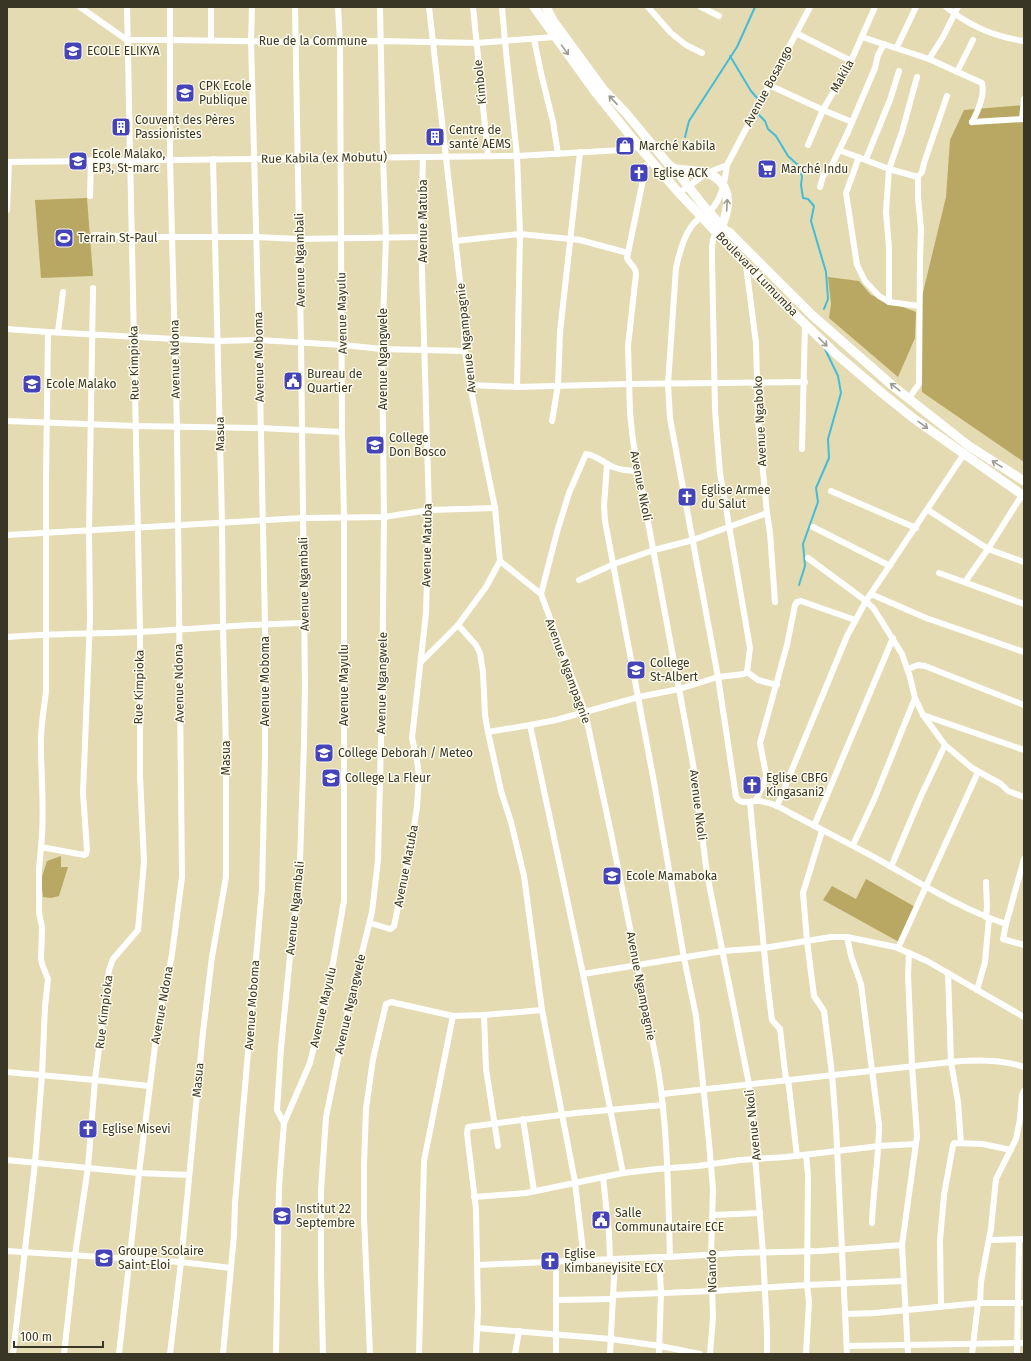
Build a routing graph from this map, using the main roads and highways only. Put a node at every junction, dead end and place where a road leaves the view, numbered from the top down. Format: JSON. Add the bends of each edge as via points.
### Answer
{"nodes":[{"id":1,"x":534,"y":7,"type":"edge"},
{"id":2,"x":546,"y":7,"type":"edge"},
{"id":3,"x":558,"y":35,"type":"junction"},
{"id":4,"x":675,"y":168,"type":"junction"},
{"id":5,"x":665,"y":177,"type":"junction"},
{"id":6,"x":722,"y":225,"type":"junction"},
{"id":7,"x":1024,"y":481,"type":"edge"},
{"id":8,"x":1023,"y":496,"type":"edge"}],
"edges":[{"from":1,"to":3,"type":"highway","name":"Boulevard Lumumba"},
{"from":2,"to":3,"type":"highway","name":"Boulevard Lumumba"},
{"from":4,"to":3,"type":"highway","name":"Boulevard Lumumba","one_way":true,"via":[[669,165]]},
{"from":3,"to":5,"type":"highway","name":"Boulevard Lumumba","one_way":true,"via":[[596,93]]},
{"from":4,"to":5,"type":"highway"},
{"from":4,"to":6,"type":"highway","name":"Boulevard Lumumba"},
{"from":6,"to":4,"type":"highway","one_way":true,"via":[[727,206],[724,185],[707,173]]},
{"from":5,"to":8,"type":"highway","name":"Boulevard Lumumba","one_way":true,"via":[[715,232],[836,354],[919,422]]},
{"from":7,"to":6,"type":"highway","name":"Boulevard Lumumba","one_way":true,"via":[[969,446],[894,387],[812,315]]}]}
